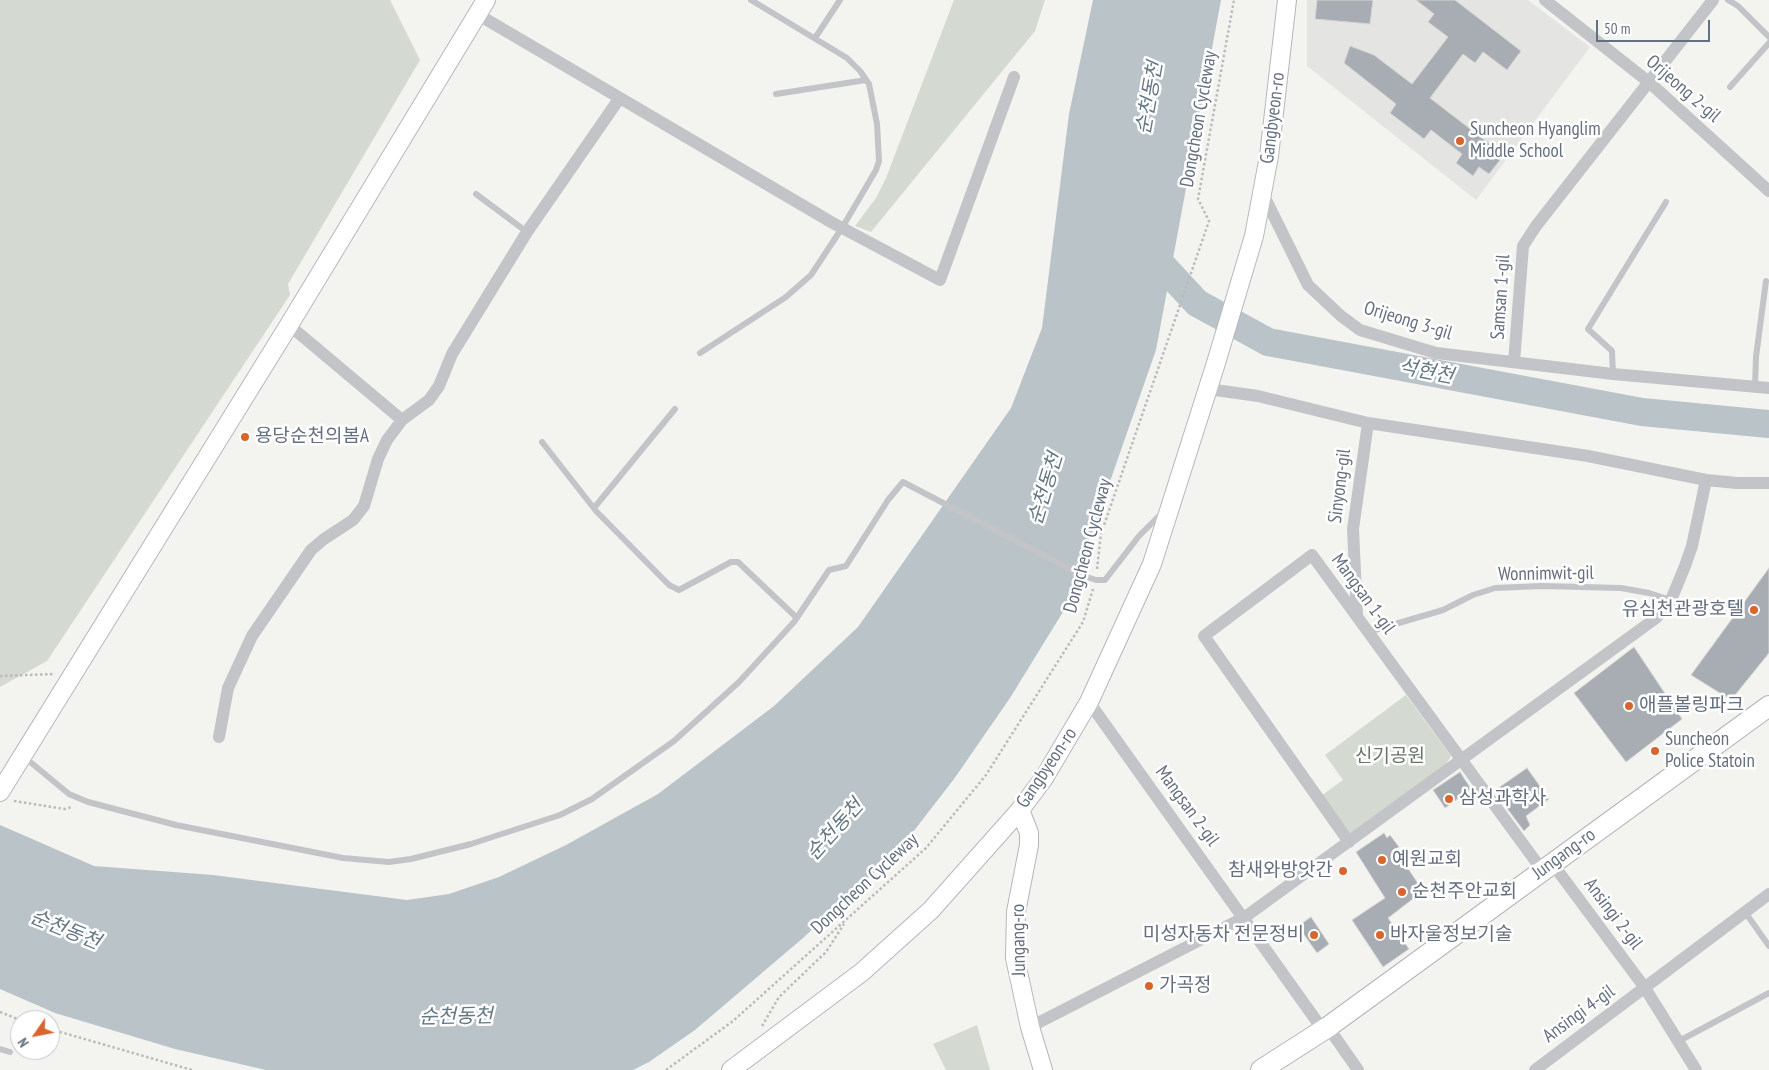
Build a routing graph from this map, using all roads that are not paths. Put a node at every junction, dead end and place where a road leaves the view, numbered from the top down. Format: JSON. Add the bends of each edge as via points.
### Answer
{"nodes":[{"id":1,"x":751,"y":0,"type":"edge"},
{"id":2,"x":840,"y":0,"type":"edge"},
{"id":3,"x":1287,"y":0,"type":"edge"},
{"id":4,"x":1545,"y":0,"type":"edge"},
{"id":5,"x":1713,"y":0,"type":"edge"},
{"id":6,"x":1728,"y":0,"type":"edge"},
{"id":7,"x":481,"y":7,"type":"edge"},
{"id":8,"x":1769,"y":37,"type":"edge"},
{"id":9,"x":815,"y":38,"type":"junction"},
{"id":10,"x":1769,"y":43,"type":"edge"},
{"id":11,"x":1014,"y":77,"type":"dead end"},
{"id":12,"x":866,"y":80,"type":"junction"},
{"id":13,"x":1650,"y":84,"type":"junction"},
{"id":14,"x":1730,"y":87,"type":"dead end"},
{"id":15,"x":776,"y":94,"type":"dead end"},
{"id":16,"x":619,"y":99,"type":"junction"},
{"id":17,"x":1769,"y":191,"type":"edge"},
{"id":18,"x":476,"y":194,"type":"dead end"},
{"id":19,"x":1263,"y":194,"type":"junction"},
{"id":20,"x":1666,"y":202,"type":"dead end"},
{"id":21,"x":842,"y":228,"type":"junction"},
{"id":22,"x":527,"y":232,"type":"junction"},
{"id":23,"x":1766,"y":282,"type":"dead end"},
{"id":24,"x":289,"y":326,"type":"junction"},
{"id":25,"x":700,"y":353,"type":"dead end"},
{"id":26,"x":1514,"y":362,"type":"junction"},
{"id":27,"x":1613,"y":374,"type":"junction"},
{"id":28,"x":1755,"y":387,"type":"junction"},
{"id":29,"x":1769,"y":388,"type":"edge"},
{"id":30,"x":1208,"y":389,"type":"junction"},
{"id":31,"x":675,"y":409,"type":"dead end"},
{"id":32,"x":402,"y":420,"type":"junction"},
{"id":33,"x":1368,"y":423,"type":"junction"},
{"id":34,"x":542,"y":442,"type":"dead end"},
{"id":35,"x":1706,"y":480,"type":"junction"},
{"id":36,"x":1769,"y":483,"type":"edge"},
{"id":37,"x":1171,"y":504,"type":"junction"},
{"id":38,"x":594,"y":508,"type":"junction"},
{"id":39,"x":1670,"y":600,"type":"junction"},
{"id":40,"x":1357,"y":615,"type":"junction"},
{"id":41,"x":797,"y":618,"type":"junction"},
{"id":42,"x":1368,"y":632,"type":"junction"},
{"id":43,"x":1089,"y":702,"type":"junction"},
{"id":44,"x":1768,"y":708,"type":"edge"},
{"id":45,"x":219,"y":737,"type":"dead end"},
{"id":46,"x":23,"y":756,"type":"junction"},
{"id":47,"x":1463,"y":759,"type":"junction"},
{"id":48,"x":5,"y":790,"type":"edge"},
{"id":49,"x":1020,"y":810,"type":"junction"},
{"id":50,"x":1349,"y":842,"type":"junction"},
{"id":51,"x":1547,"y":867,"type":"junction"},
{"id":52,"x":1769,"y":894,"type":"edge"},
{"id":53,"x":1745,"y":912,"type":"junction"},
{"id":54,"x":1245,"y":917,"type":"junction"},
{"id":55,"x":1769,"y":946,"type":"edge"},
{"id":56,"x":1646,"y":988,"type":"junction"},
{"id":57,"x":1769,"y":993,"type":"edge"},
{"id":58,"x":1030,"y":1027,"type":"junction"},
{"id":59,"x":1326,"y":1028,"type":"junction"},
{"id":60,"x":1679,"y":1041,"type":"junction"},
{"id":61,"x":0,"y":1049,"type":"edge"},
{"id":62,"x":10,"y":1052,"type":"dead end"},
{"id":63,"x":731,"y":1070,"type":"edge"},
{"id":64,"x":1043,"y":1070,"type":"edge"},
{"id":65,"x":1261,"y":1070,"type":"edge"},
{"id":66,"x":1358,"y":1070,"type":"edge"},
{"id":67,"x":1535,"y":1070,"type":"edge"},
{"id":68,"x":1696,"y":1070,"type":"edge"}],
"edges":[{"from":1,"to":9,"type":"lane"},
{"from":2,"to":9,"type":"lane"},
{"from":3,"to":19,"type":"main road","name":"Gangbyeon-ro"},
{"from":4,"to":13,"type":"street","name":"Orijeong 2-gil"},
{"from":5,"to":13,"type":"street","name":"Samsan 1-gil"},
{"from":6,"to":8,"type":"lane"},
{"from":7,"to":16,"type":"street"},
{"from":7,"to":24,"type":"main road"},
{"from":9,"to":12,"type":"lane","via":[[847,58]]},
{"from":10,"to":14,"type":"lane"},
{"from":11,"to":21,"type":"street","via":[[940,280]]},
{"from":12,"to":15,"type":"lane"},
{"from":12,"to":21,"type":"lane","via":[[876,124],[879,161]]},
{"from":13,"to":17,"type":"street","name":"Orijeong 2-gil"},
{"from":13,"to":26,"type":"street","name":"Samsan 1-gil","via":[[1523,246]]},
{"from":16,"to":21,"type":"street"},
{"from":16,"to":22,"type":"street"},
{"from":18,"to":22,"type":"lane"},
{"from":19,"to":26,"type":"street","name":"Orijeong 3-gil","via":[[1308,285],[1360,330],[1436,353]]},
{"from":19,"to":30,"type":"main road","name":"Gangbyeon-ro","via":[[1254,236]]},
{"from":20,"to":27,"type":"lane","via":[[1588,329],[1612,351]]},
{"from":21,"to":25,"type":"lane","via":[[802,285]]},
{"from":22,"to":32,"type":"street","via":[[452,354],[439,386],[428,400]]},
{"from":23,"to":28,"type":"lane"},
{"from":24,"to":32,"type":"street"},
{"from":24,"to":46,"type":"main road"},
{"from":26,"to":27,"type":"street","name":"Orijeong 3-gil"},
{"from":27,"to":28,"type":"street","name":"Orijeong 3-gil"},
{"from":28,"to":29,"type":"street","name":"Orijeong 3-gil"},
{"from":30,"to":33,"type":"street","via":[[1258,396]]},
{"from":30,"to":37,"type":"main road","name":"Gangbyeon-ro"},
{"from":31,"to":38,"type":"lane"},
{"from":32,"to":45,"type":"street","via":[[378,459],[364,506],[353,520],[311,550],[252,636],[228,688]]},
{"from":33,"to":35,"type":"street","via":[[1596,458]]},
{"from":33,"to":40,"type":"street","name":"Sinyong-gil","via":[[1353,529]]},
{"from":34,"to":38,"type":"lane"},
{"from":35,"to":36,"type":"street","via":[[1736,484]]},
{"from":35,"to":39,"type":"street","via":[[1692,546]]},
{"from":37,"to":41,"type":"lane","via":[[1139,536],[1105,580],[1096,580],[903,482],[846,566],[829,570]]},
{"from":37,"to":43,"type":"main road","name":"Gangbyeon-ro","via":[[1152,564]]},
{"from":38,"to":41,"type":"lane","via":[[669,585],[679,590],[731,562],[738,562]]},
{"from":39,"to":42,"type":"lane","name":"Wonnimwit-gil","via":[[1621,588],[1494,588],[1443,610]]},
{"from":39,"to":47,"type":"street","via":[[1656,618]]},
{"from":40,"to":42,"type":"street","name":"Mangsan 1-gil"},
{"from":40,"to":50,"type":"street","name":"Mangsan 1-gil","via":[[1312,555],[1204,636]]},
{"from":41,"to":46,"type":"lane","via":[[739,682],[674,741],[592,799],[560,815],[471,844],[389,862],[343,858],[176,826],[88,802],[69,794]]},
{"from":42,"to":47,"type":"street","name":"Mangsan 1-gil"},
{"from":43,"to":49,"type":"main road","name":"Gangbyeon-ro","via":[[1044,778]]},
{"from":43,"to":54,"type":"street","name":"Mangsan 2-gil"},
{"from":44,"to":51,"type":"main road","name":"Jungang-ro"},
{"from":46,"to":48,"type":"main road"},
{"from":47,"to":50,"type":"street"},
{"from":47,"to":51,"type":"street","name":"Mangsan 1-gil"},
{"from":49,"to":58,"type":"main road","name":"Jungang-ro","via":[[1029,845],[1016,912],[1016,958]]},
{"from":49,"to":63,"type":"main road","name":"Gangbyeon-ro","via":[[901,939]]},
{"from":50,"to":54,"type":"street"},
{"from":51,"to":56,"type":"street","name":"Ansingi 2-gil"},
{"from":51,"to":59,"type":"main road","name":"Jungang-ro"},
{"from":52,"to":53,"type":"street"},
{"from":53,"to":55,"type":"lane"},
{"from":53,"to":56,"type":"street"},
{"from":54,"to":58,"type":"street"},
{"from":54,"to":59,"type":"street","name":"Mangsan 2-gil"},
{"from":56,"to":60,"type":"street","name":"Ansingi 2-gil"},
{"from":56,"to":67,"type":"street","name":"Ansingi 4-gil"},
{"from":57,"to":60,"type":"lane"},
{"from":58,"to":64,"type":"main road","name":"Jungang-ro"},
{"from":59,"to":65,"type":"main road","name":"Jungang-ro"},
{"from":59,"to":66,"type":"street","name":"Mangsan 2-gil"},
{"from":60,"to":68,"type":"street","name":"Ansingi 2-gil"},
{"from":61,"to":62,"type":"lane"}]}
